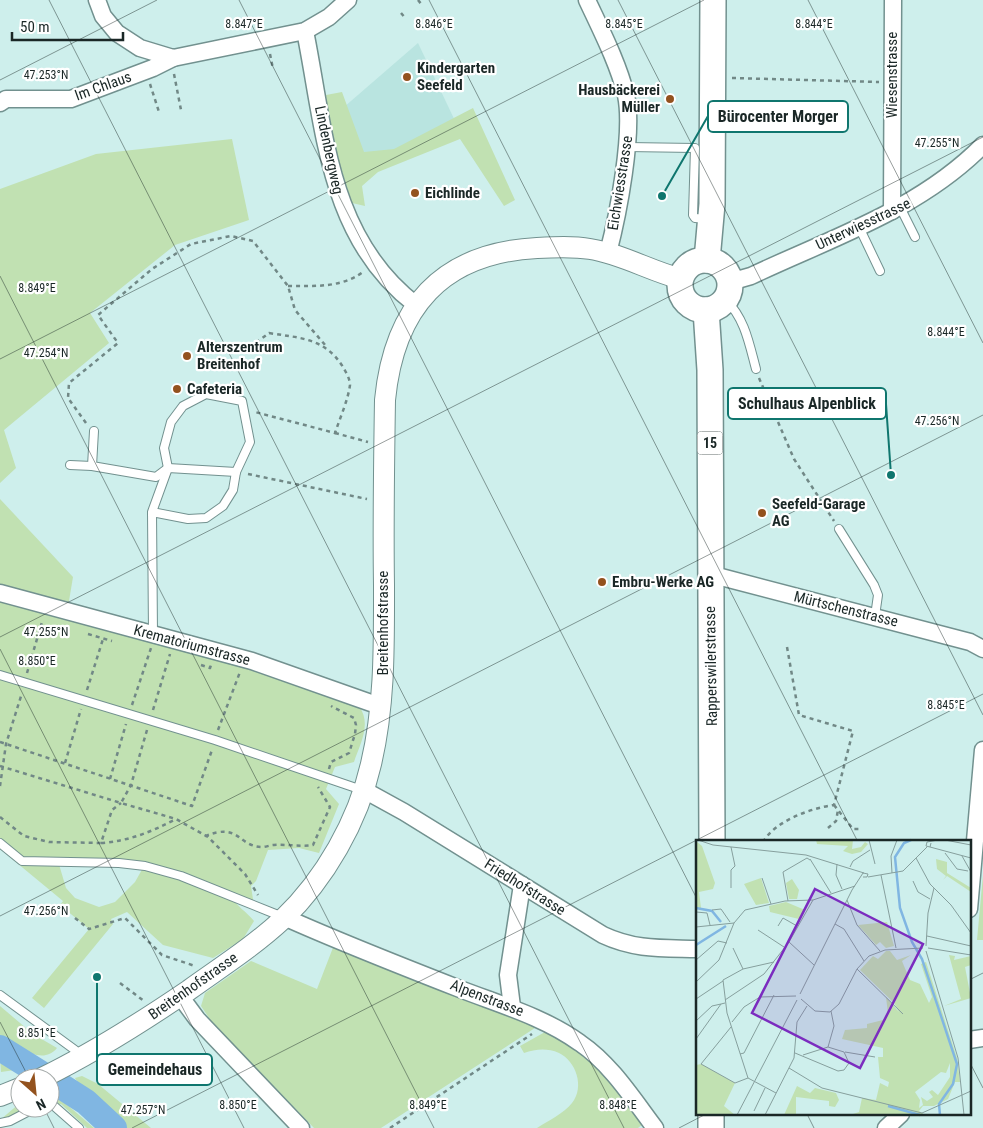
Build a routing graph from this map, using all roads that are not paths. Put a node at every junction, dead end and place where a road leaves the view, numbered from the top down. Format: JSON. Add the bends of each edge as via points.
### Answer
{"nodes":[{"id":1,"x":96,"y":0,"type":"edge"},
{"id":2,"x":348,"y":0,"type":"edge"},
{"id":3,"x":587,"y":0,"type":"edge"},
{"id":4,"x":713,"y":0,"type":"edge"},
{"id":5,"x":893,"y":0,"type":"edge"},
{"id":6,"x":305,"y":31,"type":"junction"},
{"id":7,"x":173,"y":58,"type":"junction"},
{"id":8,"x":2,"y":98,"type":"edge"},
{"id":9,"x":983,"y":145,"type":"edge"},
{"id":10,"x":627,"y":147,"type":"junction"},
{"id":11,"x":704,"y":148,"type":"junction"},
{"id":12,"x":896,"y":209,"type":"junction"},
{"id":13,"x":859,"y":227,"type":"junction"},
{"id":14,"x":915,"y":237,"type":"dead end"},
{"id":15,"x":608,"y":253,"type":"junction"},
{"id":16,"x":708,"y":260,"type":"junction"},
{"id":17,"x":880,"y":271,"type":"dead end"},
{"id":18,"x":681,"y":279,"type":"junction"},
{"id":19,"x":721,"y":297,"type":"junction"},
{"id":20,"x":416,"y":305,"type":"junction"},
{"id":21,"x":756,"y":369,"type":"road end"},
{"id":22,"x":94,"y":431,"type":"road end"},
{"id":23,"x":70,"y":465,"type":"dead end"},
{"id":24,"x":92,"y":466,"type":"junction"},
{"id":25,"x":168,"y":468,"type":"junction"},
{"id":26,"x":236,"y":472,"type":"junction"},
{"id":27,"x":152,"y":512,"type":"junction"},
{"id":28,"x":839,"y":529,"type":"road end"},
{"id":29,"x":710,"y":576,"type":"junction"},
{"id":30,"x":0,"y":593,"type":"edge"},
{"id":31,"x":875,"y":616,"type":"junction"},
{"id":32,"x":153,"y":635,"type":"junction"},
{"id":33,"x":982,"y":647,"type":"edge"},
{"id":34,"x":0,"y":675,"type":"edge"},
{"id":35,"x":381,"y":704,"type":"junction"},
{"id":36,"x":983,"y":750,"type":"edge"},
{"id":37,"x":364,"y":790,"type":"junction"},
{"id":38,"x":981,"y":793,"type":"edge"},
{"id":39,"x":712,"y":840,"type":"edge"},
{"id":40,"x":0,"y":843,"type":"edge"},
{"id":41,"x":522,"y":885,"type":"junction"},
{"id":42,"x":970,"y":899,"type":"edge"},
{"id":43,"x":284,"y":918,"type":"junction"},
{"id":44,"x":696,"y":949,"type":"edge"},
{"id":45,"x":0,"y":995,"type":"edge"},
{"id":46,"x":180,"y":996,"type":"junction"},
{"id":47,"x":512,"y":1007,"type":"junction"},
{"id":48,"x":983,"y":1038,"type":"edge"},
{"id":49,"x":970,"y":1040,"type":"edge"},
{"id":50,"x":73,"y":1057,"type":"junction"},
{"id":51,"x":57,"y":1068,"type":"edge"},
{"id":52,"x":60,"y":1113,"type":"edge"},
{"id":53,"x":899,"y":1116,"type":"edge"},
{"id":54,"x":16,"y":1118,"type":"edge"},
{"id":55,"x":0,"y":1123,"type":"edge"},
{"id":56,"x":79,"y":1128,"type":"edge"},
{"id":57,"x":301,"y":1128,"type":"edge"},
{"id":58,"x":655,"y":1128,"type":"edge"},
{"id":59,"x":886,"y":1128,"type":"edge"}],
"edges":[{"from":1,"to":7,"type":"street","via":[[103,16],[117,33],[140,48]]},
{"from":2,"to":6,"type":"street","name":"Im Chlaus","via":[[329,17]]},
{"from":3,"to":10,"type":"street","name":"Eichwiesstrasse","via":[[626,96]]},
{"from":4,"to":11,"type":"main road"},
{"from":5,"to":12,"type":"street","name":"Wiesenstrasse"},
{"from":6,"to":7,"type":"street","name":"Im Chlaus"},
{"from":6,"to":20,"type":"street","name":"Lindenbergweg","via":[[340,202],[356,237],[375,264]]},
{"from":7,"to":8,"type":"street","name":"Im Chlaus","via":[[71,99]]},
{"from":9,"to":12,"type":"street","name":"Unterwiesstrasse","via":[[949,176]]},
{"from":10,"to":11,"type":"lane"},
{"from":10,"to":15,"type":"street","name":"Eichwiesstrasse"},
{"from":11,"to":16,"type":"main road","via":[[711,220]]},
{"from":12,"to":13,"type":"street","name":"Unterwiesstrasse"},
{"from":12,"to":14,"type":"lane"},
{"from":13,"to":17,"type":"lane"},
{"from":13,"to":19,"type":"street","name":"Unterwiesstrasse","via":[[751,276]]},
{"from":15,"to":18,"type":"street","name":"Breitenhofstrasse"},
{"from":15,"to":20,"type":"street","name":"Breitenhofstrasse","via":[[554,247],[498,254],[452,272]]},
{"from":16,"to":18,"type":"main road","via":[[693,263]]},
{"from":16,"to":19,"type":"main road","via":[[720,265],[729,276]]},
{"from":18,"to":19,"type":"main road","via":[[680,289],[691,306]]},
{"from":19,"to":21,"type":"lane","via":[[736,310],[744,324]]},
{"from":19,"to":29,"type":"main road","name":"Rapperswilerstrasse","number":"15","via":[[710,370]]},
{"from":20,"to":35,"type":"street","name":"Breitenhofstrasse","via":[[394,348],[384,400]]},
{"from":22,"to":24,"type":"lane"},
{"from":23,"to":24,"type":"lane"},
{"from":24,"to":25,"type":"lane","via":[[156,477]]},
{"from":25,"to":26,"type":"lane"},
{"from":25,"to":26,"type":"lane","via":[[164,448],[171,422],[183,406],[206,394],[242,401],[250,442]]},
{"from":25,"to":27,"type":"lane"},
{"from":26,"to":27,"type":"lane","via":[[233,490],[223,506],[206,518],[188,519]]},
{"from":27,"to":32,"type":"lane"},
{"from":28,"to":31,"type":"lane","via":[[874,585],[878,595]]},
{"from":29,"to":31,"type":"street","name":"Mürtschenstrasse"},
{"from":29,"to":39,"type":"main road","name":"Rapperswilerstrasse","number":"15"},
{"from":30,"to":32,"type":"street","name":"Krematoriumstrasse"},
{"from":31,"to":33,"type":"street","name":"Mürtschenstrasse"},
{"from":32,"to":35,"type":"street","name":"Krematoriumstrasse","via":[[252,661]]},
{"from":34,"to":37,"type":"lane","via":[[150,719]]},
{"from":35,"to":37,"type":"street","name":"Breitenhofstrasse"},
{"from":36,"to":38,"type":"street"},
{"from":37,"to":41,"type":"street","name":"Friedhofstrasse"},
{"from":37,"to":43,"type":"street","name":"Breitenhofstrasse","via":[[352,822],[331,857]]},
{"from":38,"to":42,"type":"street"},
{"from":40,"to":43,"type":"lane","via":[[22,861],[145,866],[181,876]]},
{"from":41,"to":44,"type":"street","name":"Friedhofstrasse","via":[[622,944]]},
{"from":41,"to":47,"type":"street","via":[[508,975]]},
{"from":43,"to":46,"type":"street","name":"Breitenhofstrasse","via":[[256,943]]},
{"from":43,"to":47,"type":"street","name":"Alpenstrasse"},
{"from":45,"to":50,"type":"lane"},
{"from":46,"to":50,"type":"street","name":"Breitenhofstrasse","via":[[154,1014]]},
{"from":46,"to":57,"type":"street","via":[[197,1019]]},
{"from":47,"to":58,"type":"street","name":"Alpenstrasse","via":[[548,1023],[600,1059]]},
{"from":48,"to":49,"type":"street"},
{"from":50,"to":51,"type":"street","name":"Breitenhofstrasse"},
{"from":52,"to":56,"type":"lane"},
{"from":53,"to":59,"type":"street"},
{"from":54,"to":55,"type":"lane"}]}
